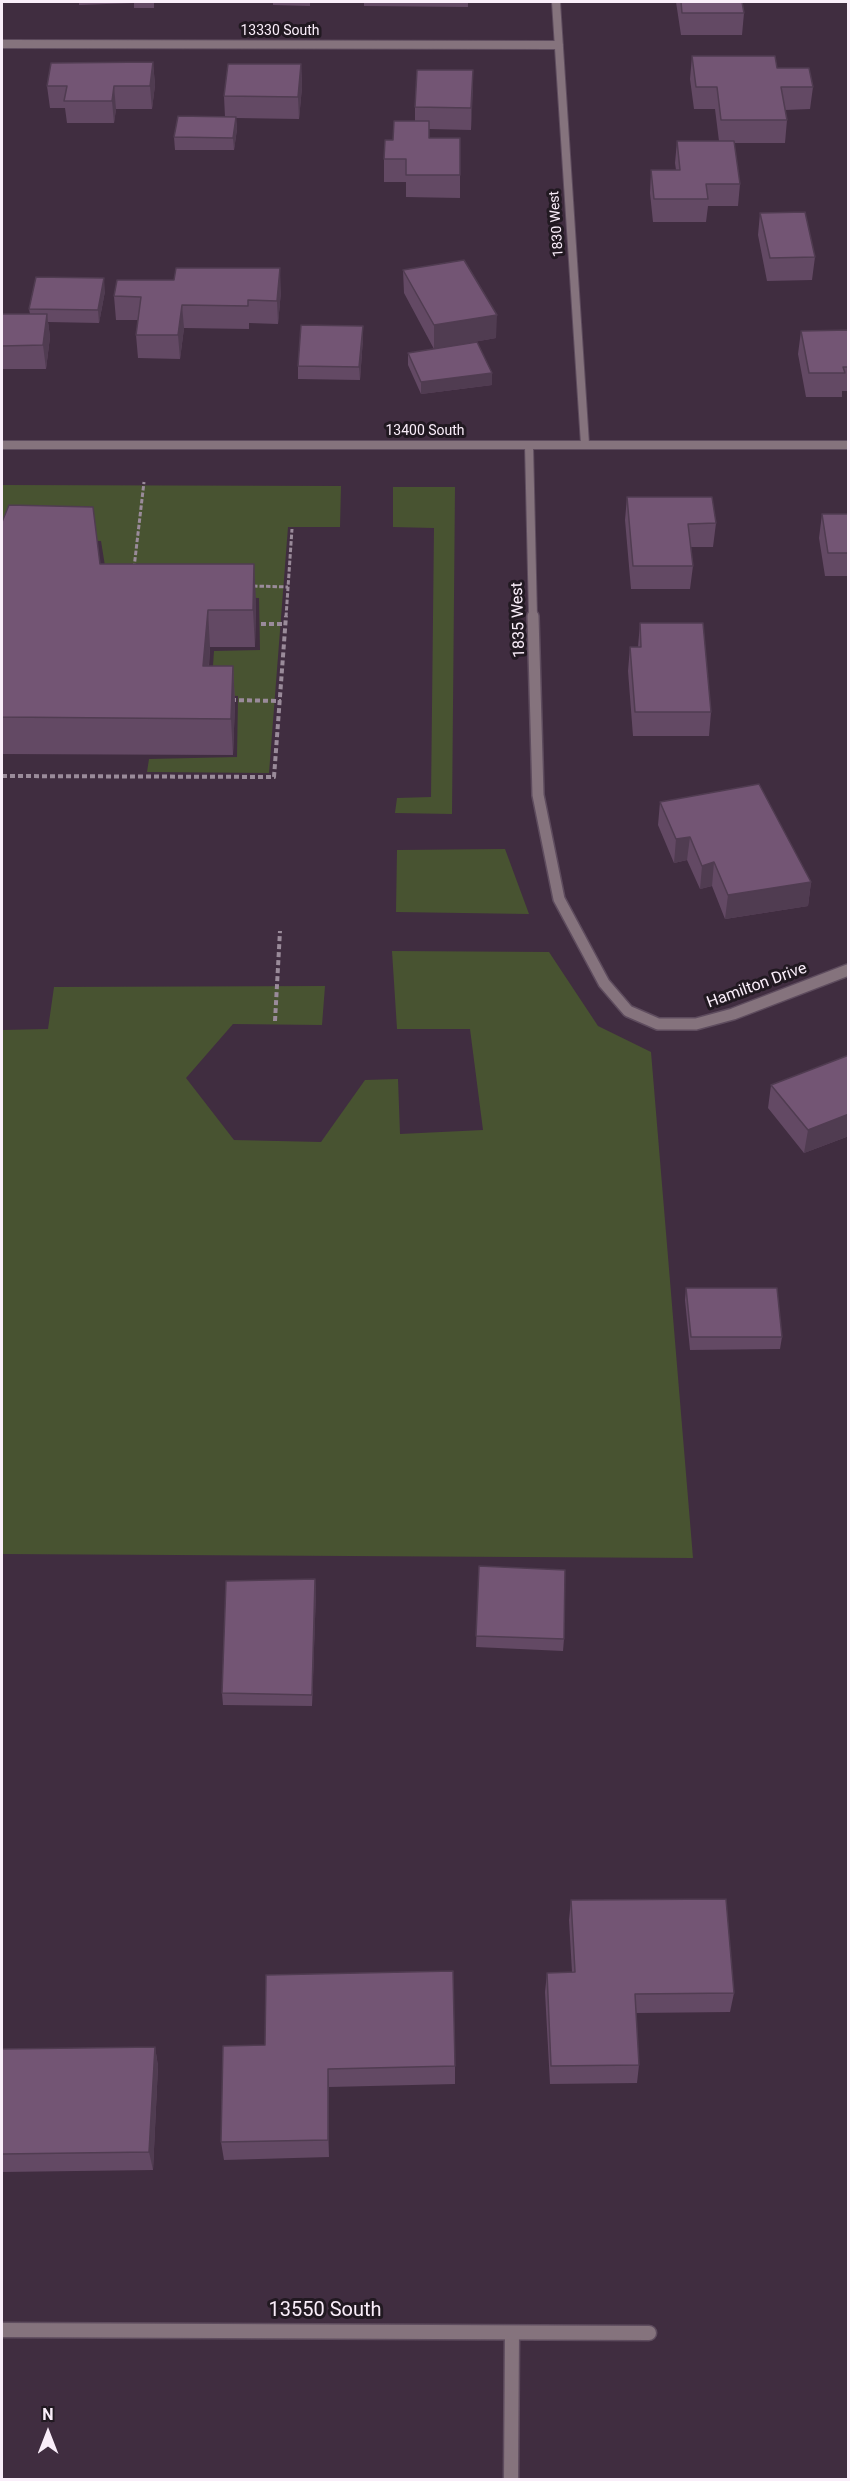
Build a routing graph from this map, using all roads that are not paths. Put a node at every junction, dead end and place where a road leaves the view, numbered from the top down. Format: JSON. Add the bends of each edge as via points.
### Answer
{"nodes":[{"id":1,"x":556,"y":2,"type":"edge"},
{"id":2,"x":2,"y":44,"type":"edge"},
{"id":3,"x":559,"y":45,"type":"junction"},
{"id":4,"x":585,"y":444,"type":"junction"},
{"id":5,"x":2,"y":445,"type":"edge"},
{"id":6,"x":529,"y":445,"type":"junction"},
{"id":7,"x":849,"y":445,"type":"edge"},
{"id":8,"x":538,"y":795,"type":"joint"},
{"id":9,"x":849,"y":970,"type":"edge"},
{"id":10,"x":2,"y":2330,"type":"edge"},
{"id":11,"x":512,"y":2333,"type":"junction"},
{"id":12,"x":649,"y":2333,"type":"dead end"},
{"id":13,"x":511,"y":2480,"type":"edge"}],
"edges":[{"from":1,"to":3,"type":"street","name":"1830 West"},
{"from":2,"to":3,"type":"street","name":"13330 South"},
{"from":3,"to":4,"type":"street","name":"1830 West"},
{"from":4,"to":6,"type":"street","name":"13400 South"},
{"from":4,"to":7,"type":"street","name":"13400 South"},
{"from":5,"to":6,"type":"street","name":"13400 South"},
{"from":6,"to":8,"type":"street","name":"1835 West"},
{"from":8,"to":9,"type":"street","name":"Hamilton Drive","via":[[559,899],[604,983],[628,1011],[658,1024],[696,1024],[734,1014]]},
{"from":10,"to":11,"type":"street","name":"13550 South"},
{"from":11,"to":12,"type":"street","name":"13550 South"},
{"from":11,"to":13,"type":"street"}]}
